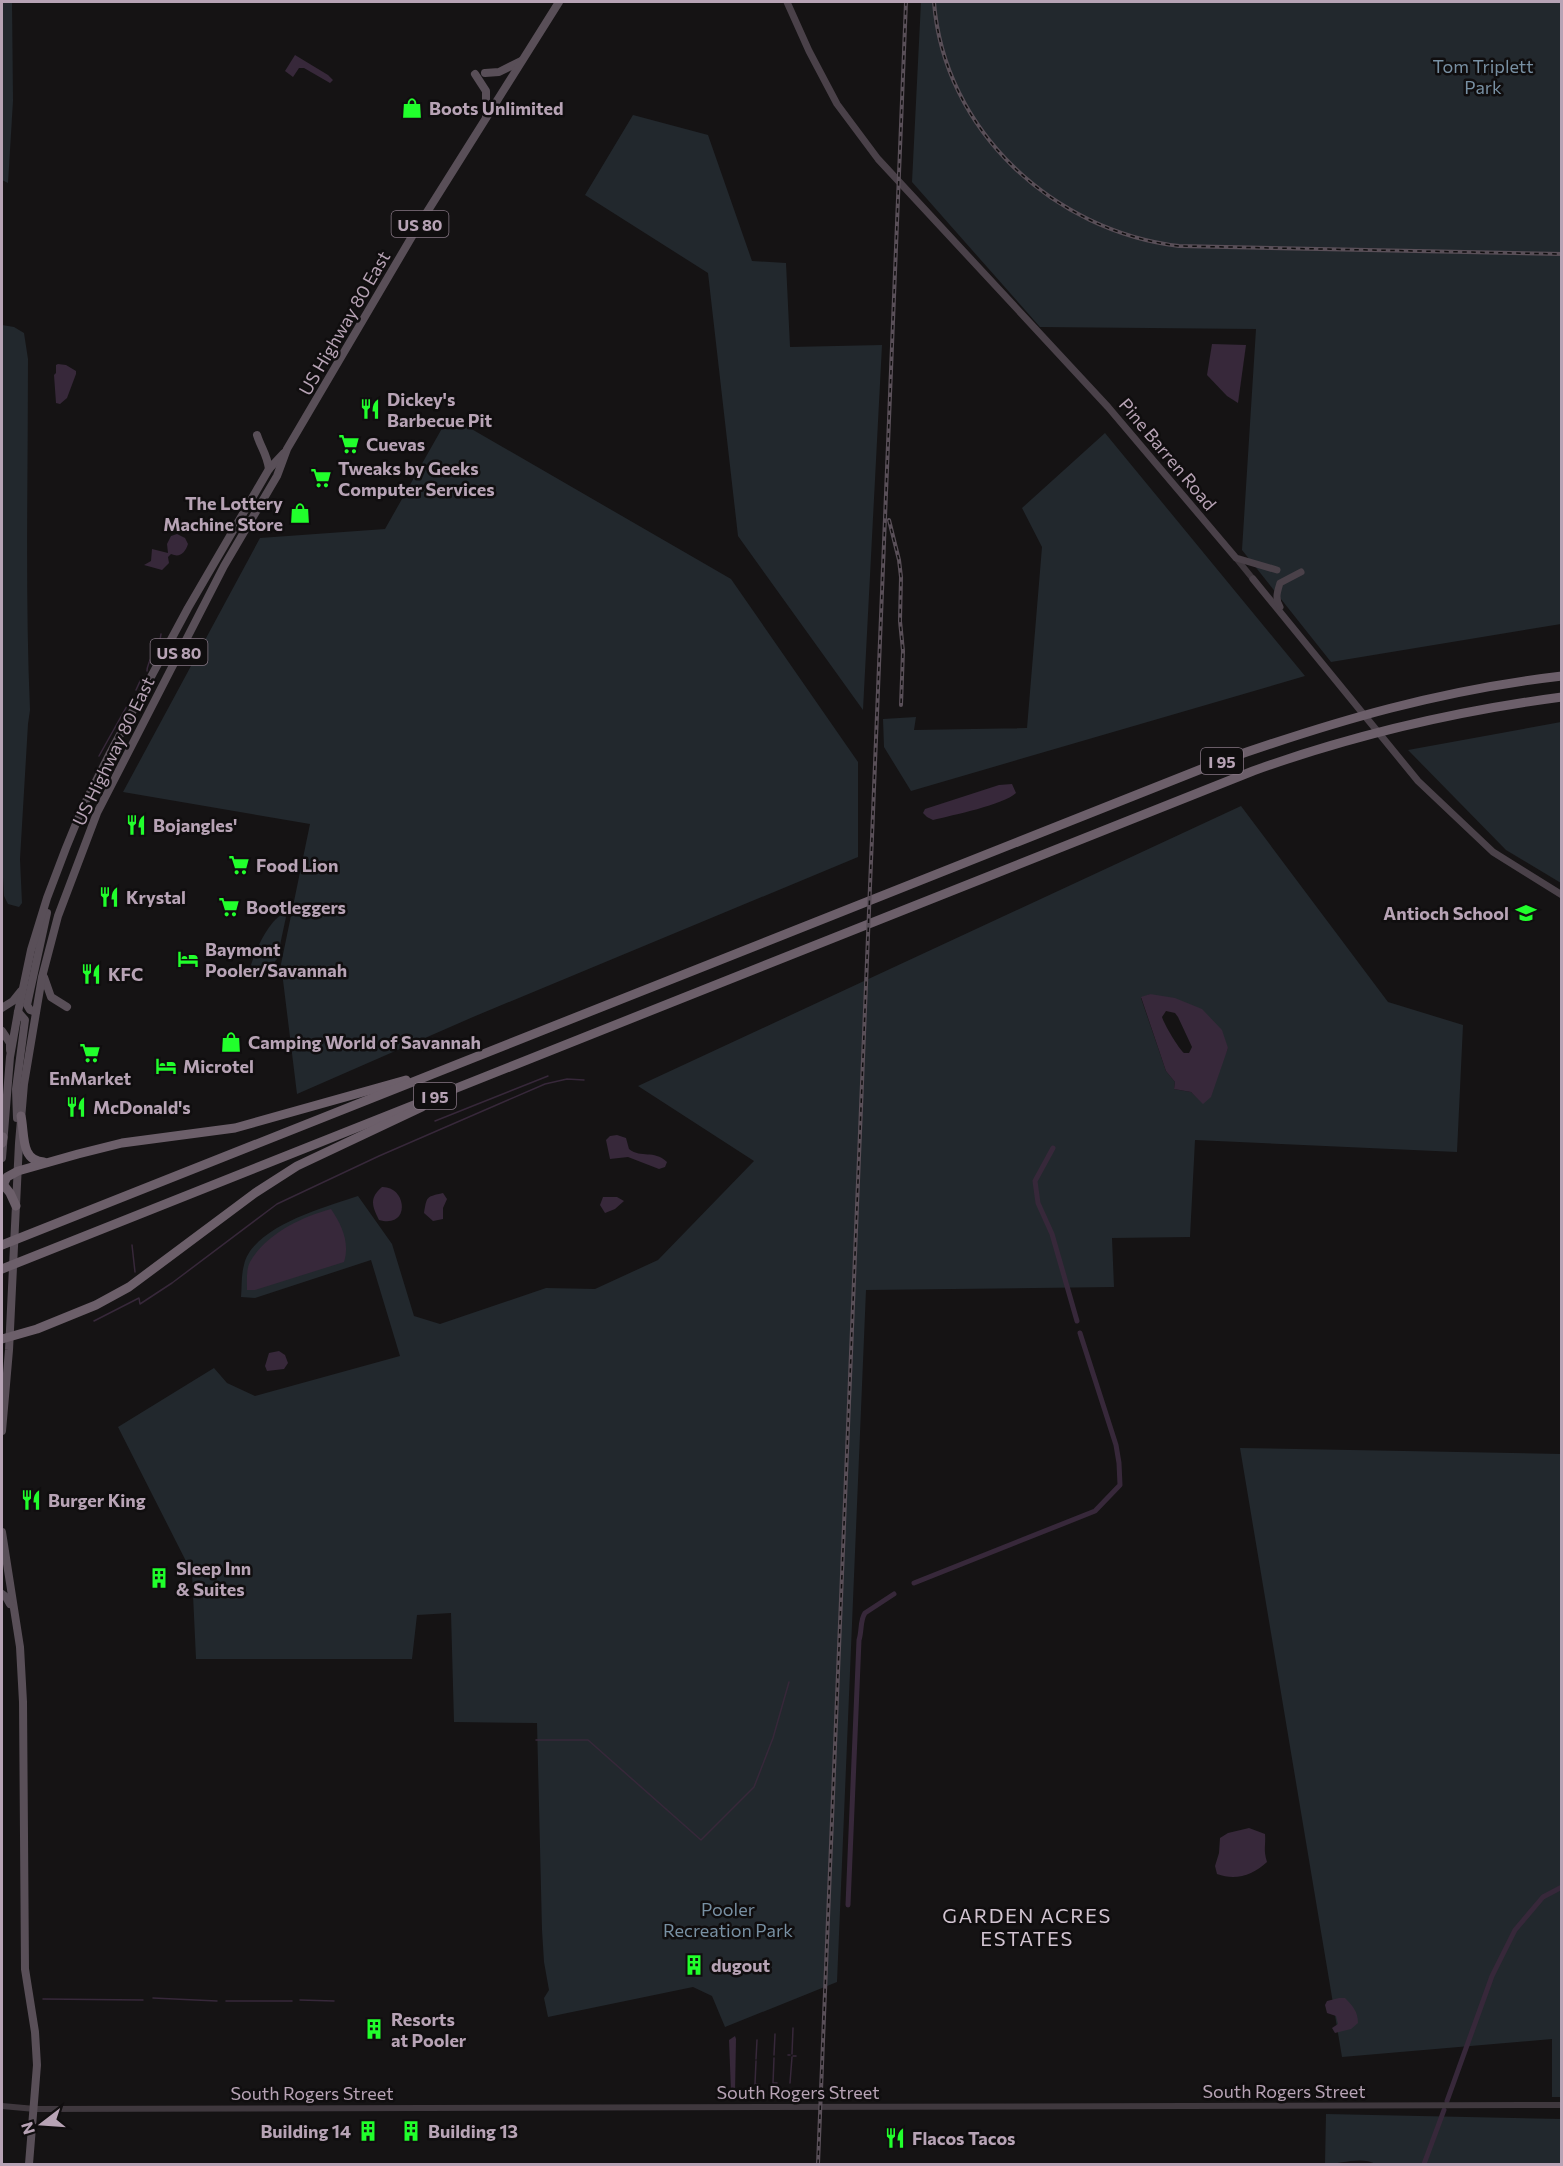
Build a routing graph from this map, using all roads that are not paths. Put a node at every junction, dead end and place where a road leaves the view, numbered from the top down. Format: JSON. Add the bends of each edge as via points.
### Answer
{"nodes":[{"id":1,"x":559,"y":2,"type":"edge"},
{"id":2,"x":787,"y":2,"type":"edge"},
{"id":3,"x":522,"y":60,"type":"junction"},
{"id":4,"x":485,"y":73,"type":"dead end"},
{"id":5,"x":475,"y":74,"type":"dead end"},
{"id":6,"x":485,"y":120,"type":"junction"},
{"id":7,"x":257,"y":435,"type":"dead end"},
{"id":8,"x":287,"y":449,"type":"junction"},
{"id":9,"x":269,"y":469,"type":"junction"},
{"id":10,"x":1236,"y":558,"type":"junction"},
{"id":11,"x":1277,"y":570,"type":"dead end"},
{"id":12,"x":1301,"y":572,"type":"dead end"},
{"id":13,"x":1253,"y":579,"type":"joint"},
{"id":14,"x":1298,"y":634,"type":"junction"},
{"id":15,"x":1562,"y":676,"type":"edge"},
{"id":16,"x":1562,"y":697,"type":"edge"},
{"id":17,"x":52,"y":886,"type":"junction"},
{"id":18,"x":1562,"y":895,"type":"edge"},
{"id":19,"x":43,"y":974,"type":"junction"},
{"id":20,"x":23,"y":987,"type":"junction"},
{"id":21,"x":67,"y":1007,"type":"dead end"},
{"id":22,"x":2,"y":1008,"type":"edge"},
{"id":23,"x":18,"y":1012,"type":"junction"},
{"id":24,"x":36,"y":1012,"type":"junction"},
{"id":25,"x":2,"y":1030,"type":"edge"},
{"id":26,"x":10,"y":1057,"type":"junction"},
{"id":27,"x":440,"y":1071,"type":"junction"},
{"id":28,"x":477,"y":1080,"type":"junction"},
{"id":29,"x":21,"y":1116,"type":"junction"},
{"id":30,"x":2,"y":1140,"type":"edge"},
{"id":31,"x":19,"y":1143,"type":"junction"},
{"id":32,"x":2,"y":1158,"type":"edge"},
{"id":33,"x":49,"y":1162,"type":"junction"},
{"id":34,"x":18,"y":1171,"type":"junction"},
{"id":35,"x":2,"y":1185,"type":"edge"},
{"id":36,"x":16,"y":1206,"type":"junction"},
{"id":37,"x":2,"y":1245,"type":"edge"},
{"id":38,"x":2,"y":1269,"type":"edge"},
{"id":39,"x":5,"y":1337,"type":"edge"},
{"id":40,"x":2,"y":1431,"type":"edge"},
{"id":41,"x":2,"y":1532,"type":"edge"},
{"id":42,"x":2,"y":1594,"type":"edge"},
{"id":43,"x":15,"y":1620,"type":"junction"},
{"id":44,"x":1562,"y":2105,"type":"edge"},
{"id":45,"x":2,"y":2106,"type":"edge"},
{"id":46,"x":35,"y":2109,"type":"junction"},
{"id":47,"x":29,"y":2164,"type":"edge"}],
"edges":[{"from":1,"to":3,"type":"main road","name":"US Highway 80 East","number":"US 80"},
{"from":2,"to":10,"type":"main road","name":"Pine Barren Road","via":[[837,104],[878,159],[1108,407]]},
{"from":3,"to":4,"type":"main road","via":[[499,72]]},
{"from":3,"to":6,"type":"main road","name":"US Highway 80 East","number":"US 80"},
{"from":5,"to":6,"type":"main road","via":[[486,91]]},
{"from":6,"to":8,"type":"main road","name":"US Highway 80 East","number":"US 80"},
{"from":7,"to":9,"type":"main road"},
{"from":8,"to":9,"type":"main road","number":"US 80"},
{"from":8,"to":19,"type":"main road","name":"US Highway 80 East","number":"US 80","via":[[277,476],[224,566],[97,813],[58,916]]},
{"from":9,"to":17,"type":"main road","name":"US Highway 80 East","number":"US 80","via":[[109,755],[82,809]]},
{"from":10,"to":11,"type":"main road"},
{"from":10,"to":13,"type":"street","name":"Pine Barren Road"},
{"from":12,"to":14,"type":"main road","via":[[1280,583],[1276,593]]},
{"from":13,"to":14,"type":"main road","name":"Pine Barren Road"},
{"from":14,"to":18,"type":"main road","name":"Pine Barren Road","via":[[1392,750],[1446,809],[1493,852]]},
{"from":15,"to":27,"type":"highway","number":"I 95","via":[[1436,696],[1371,712],[1224,760]]},
{"from":16,"to":28,"type":"highway","number":"I 95","via":[[1455,713],[1290,758]]},
{"from":17,"to":20,"type":"main road","name":"US Highway 80 East","number":"US 80"},
{"from":17,"to":24,"type":"main road","via":[[27,1005]]},
{"from":19,"to":21,"type":"main road","via":[[51,997]]},
{"from":19,"to":24,"type":"main road","name":"US Highway 80 East","number":"US 80"},
{"from":20,"to":22,"type":"main road"},
{"from":20,"to":23,"type":"main road","name":"US Highway 80 East","number":"US 80"},
{"from":23,"to":26,"type":"main road","name":"US Highway 80 East","number":"US 80"},
{"from":23,"to":31,"type":"main road","via":[[25,1020],[16,1089]]},
{"from":24,"to":29,"type":"main road","name":"US Highway 80 East","number":"US 80"},
{"from":25,"to":26,"type":"main road","via":[[10,1043]]},
{"from":26,"to":30,"type":"main road","name":"US Highway 80 East","number":"US 80"},
{"from":27,"to":33,"type":"highway","via":[[235,1128],[122,1143]]},
{"from":27,"to":37,"type":"highway","number":"I 95"},
{"from":28,"to":38,"type":"highway","number":"I 95"},
{"from":28,"to":39,"type":"highway","via":[[297,1166],[129,1287],[96,1305],[37,1329]]},
{"from":29,"to":31,"type":"main road","name":"US Highway 80 East","number":"US 80"},
{"from":29,"to":33,"type":"highway","via":[[28,1155],[32,1160]]},
{"from":30,"to":32,"type":"main road","name":"US Highway 80 East","number":"US 80"},
{"from":31,"to":34,"type":"main road","name":"US Highway 80 East","number":"US 80"},
{"from":33,"to":34,"type":"highway"},
{"from":34,"to":35,"type":"highway"},
{"from":34,"to":36,"type":"main road","name":"US Highway 80 East","number":"US 80"},
{"from":35,"to":36,"type":"highway"},
{"from":36,"to":39,"type":"main road","name":"US Highway 80 East","number":"US 80"},
{"from":39,"to":40,"type":"main road","name":"US Highway 80 East","number":"US 80"},
{"from":41,"to":43,"type":"main road"},
{"from":42,"to":43,"type":"main road","via":[[9,1600]]},
{"from":43,"to":46,"type":"main road","via":[[23,1702],[26,1969],[36,2049]]},
{"from":44,"to":46,"type":"street","name":"South Rogers Street"},
{"from":45,"to":46,"type":"street","name":"South Rogers Street"},
{"from":46,"to":47,"type":"main road"}]}
